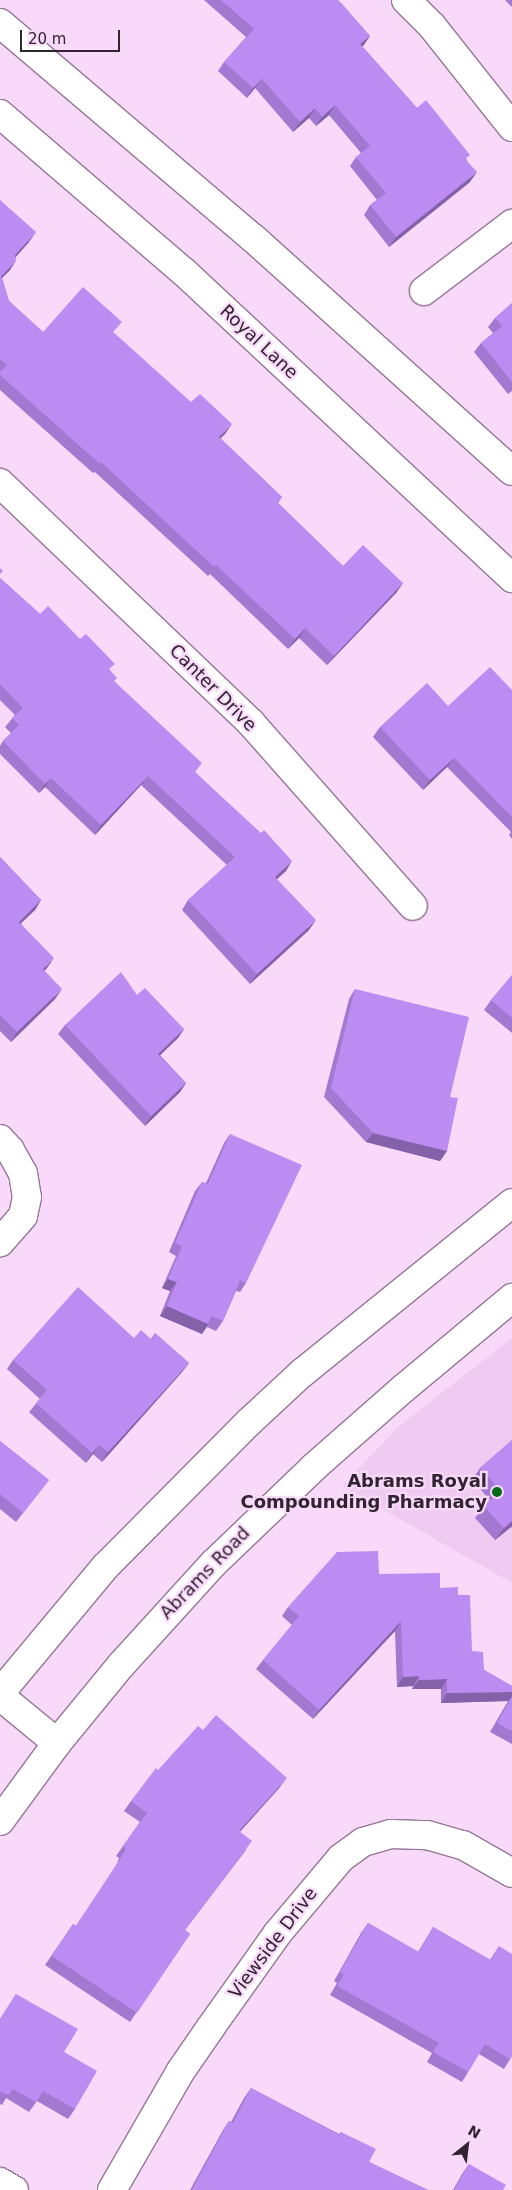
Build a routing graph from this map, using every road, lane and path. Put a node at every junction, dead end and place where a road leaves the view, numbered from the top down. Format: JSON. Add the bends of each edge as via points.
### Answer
{"nodes":[{"id":1,"x":406,"y":0,"type":"edge"},
{"id":2,"x":0,"y":23,"type":"edge"},
{"id":3,"x":0,"y":114,"type":"edge"},
{"id":4,"x":512,"y":127,"type":"edge"},
{"id":5,"x":512,"y":224,"type":"edge"},
{"id":6,"x":424,"y":291,"type":"dead end"},
{"id":7,"x":512,"y":471,"type":"edge"},
{"id":8,"x":0,"y":483,"type":"edge"},
{"id":9,"x":512,"y":578,"type":"edge"},
{"id":10,"x":413,"y":906,"type":"dead end"},
{"id":11,"x":0,"y":1139,"type":"edge"},
{"id":12,"x":512,"y":1204,"type":"edge"},
{"id":13,"x":0,"y":1242,"type":"edge"},
{"id":14,"x":512,"y":1298,"type":"edge"},
{"id":15,"x":0,"y":1694,"type":"edge"},
{"id":16,"x":57,"y":1743,"type":"junction"},
{"id":17,"x":0,"y":1821,"type":"edge"},
{"id":18,"x":512,"y":1873,"type":"edge"},
{"id":19,"x":0,"y":2182,"type":"edge"},
{"id":20,"x":14,"y":2190,"type":"edge"},
{"id":21,"x":112,"y":2190,"type":"edge"}],
"edges":[{"from":1,"to":4,"type":"main road","via":[[432,26]]},
{"from":2,"to":7,"type":"main road","via":[[253,238]]},
{"from":3,"to":9,"type":"main road","name":"Royal Lane","via":[[184,272]]},
{"from":5,"to":6,"type":"main road"},
{"from":8,"to":10,"type":"main road","name":"Canter Drive","via":[[251,723]]},
{"from":11,"to":13,"type":"main road","via":[[23,1173],[27,1197],[23,1216]]},
{"from":12,"to":15,"type":"main road","via":[[302,1373],[249,1422],[106,1566]]},
{"from":14,"to":16,"type":"main road","name":"Abrams Road","via":[[404,1388],[259,1517],[167,1613]]},
{"from":15,"to":16,"type":"main road"},
{"from":16,"to":17,"type":"main road","name":"Abrams Road"},
{"from":18,"to":21,"type":"main road","name":"Viewside Drive","via":[[463,1845],[427,1835],[391,1834],[363,1842],[341,1858],[277,1934],[211,2027],[180,2072]]},
{"from":19,"to":20,"type":"main road"}]}
